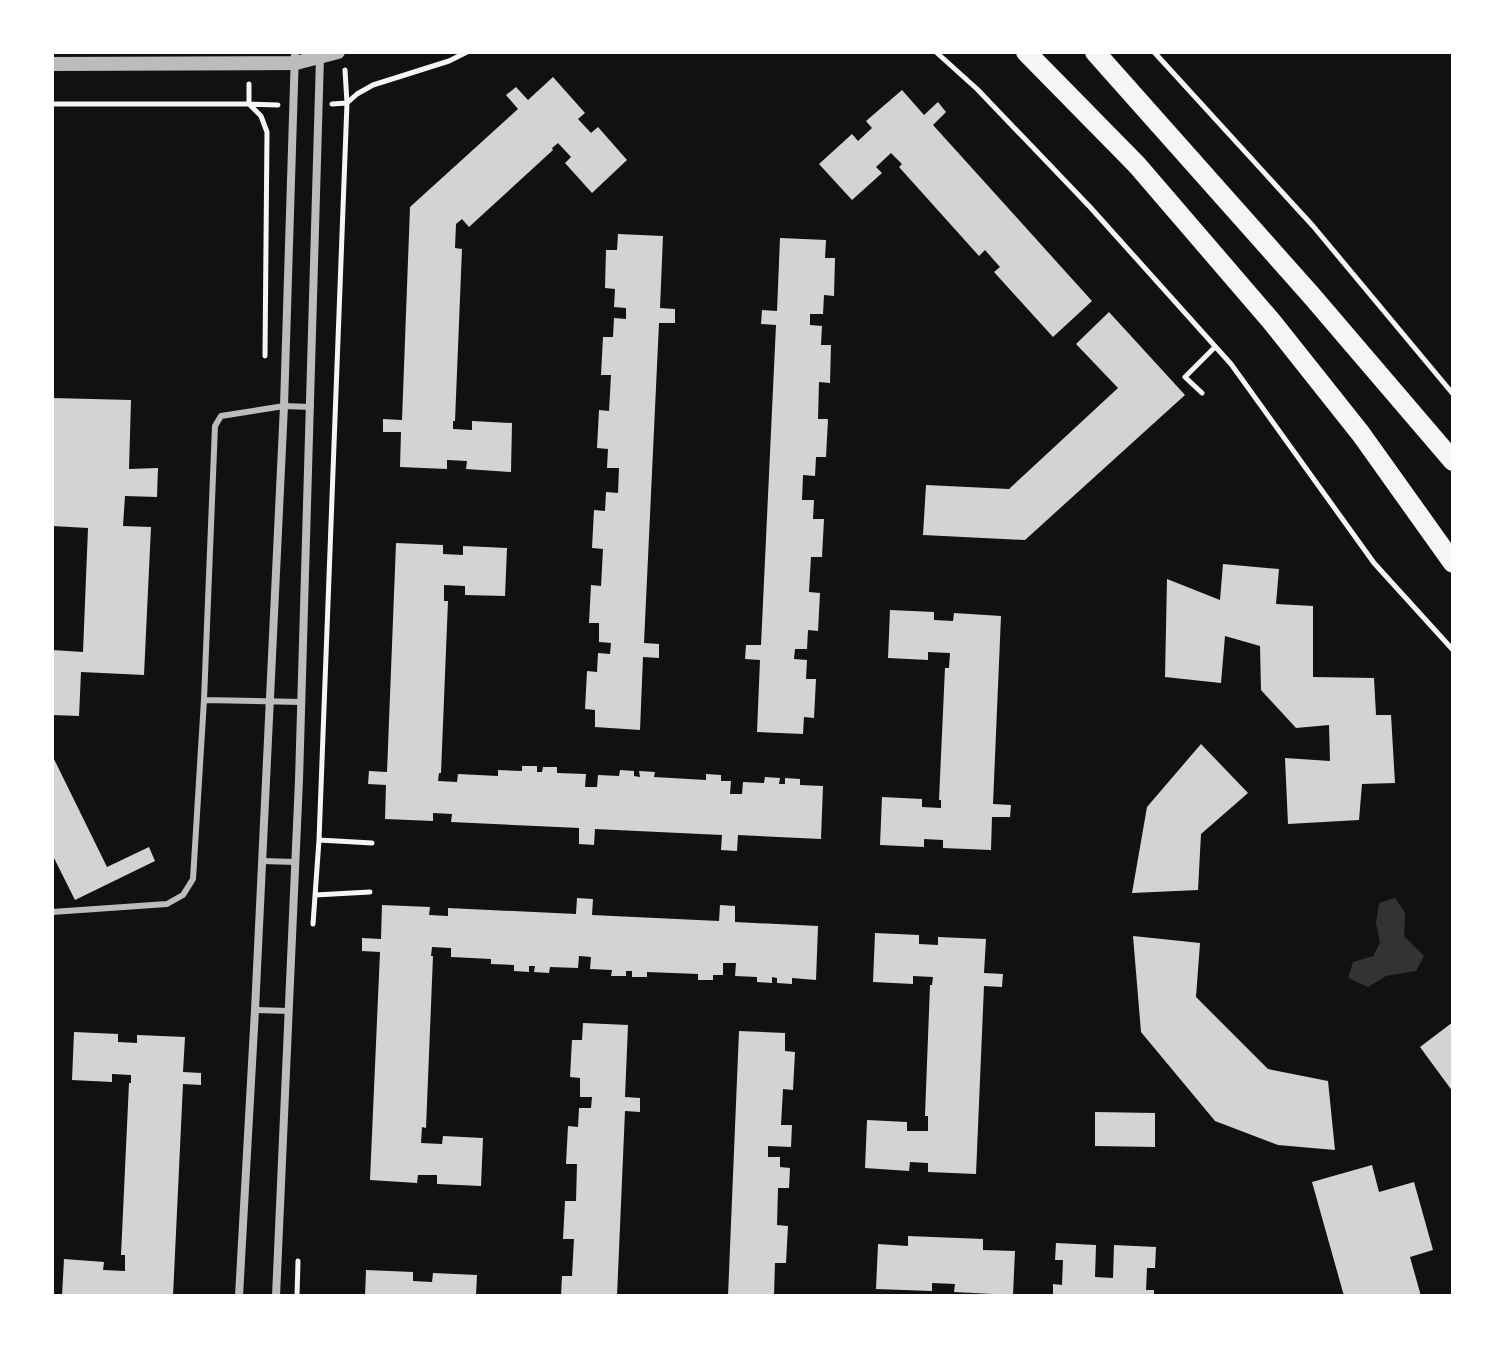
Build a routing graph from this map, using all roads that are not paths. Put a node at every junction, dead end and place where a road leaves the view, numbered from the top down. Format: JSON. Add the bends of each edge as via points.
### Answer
{"nodes":[{"id":1,"x":1026,"y":52,"type":"edge"},
{"id":2,"x":1095,"y":52,"type":"edge"},
{"id":3,"x":320,"y":55,"type":"edge"},
{"id":4,"x":295,"y":58,"type":"edge"},
{"id":5,"x":341,"y":58,"type":"edge"},
{"id":6,"x":52,"y":64,"type":"edge"},
{"id":7,"x":284,"y":406,"type":"junction"},
{"id":8,"x":311,"y":407,"type":"junction"},
{"id":9,"x":1453,"y":461,"type":"edge"},
{"id":10,"x":1453,"y":563,"type":"edge"},
{"id":11,"x":204,"y":700,"type":"junction"},
{"id":12,"x":302,"y":702,"type":"junction"},
{"id":13,"x":270,"y":703,"type":"junction"},
{"id":14,"x":262,"y":861,"type":"junction"},
{"id":15,"x":296,"y":862,"type":"junction"},
{"id":16,"x":52,"y":912,"type":"edge"},
{"id":17,"x":255,"y":1010,"type":"junction"},
{"id":18,"x":289,"y":1011,"type":"junction"},
{"id":19,"x":239,"y":1296,"type":"edge"},
{"id":20,"x":276,"y":1296,"type":"edge"}],
"edges":[{"from":1,"to":10,"type":"main road","via":[[1137,165],[1272,322]]},
{"from":2,"to":9,"type":"main road"},
{"from":3,"to":4,"type":"street"},
{"from":3,"to":5,"type":"street"},
{"from":3,"to":8,"type":"street"},
{"from":4,"to":6,"type":"street"},
{"from":4,"to":7,"type":"street"},
{"from":7,"to":8,"type":"lane"},
{"from":7,"to":11,"type":"lane","via":[[221,416],[215,426]]},
{"from":7,"to":13,"type":"street"},
{"from":8,"to":12,"type":"street"},
{"from":11,"to":13,"type":"lane"},
{"from":11,"to":16,"type":"lane","via":[[193,879],[183,895],[167,904]]},
{"from":12,"to":13,"type":"lane"},
{"from":12,"to":15,"type":"street"},
{"from":13,"to":14,"type":"street"},
{"from":14,"to":15,"type":"lane"},
{"from":14,"to":17,"type":"street"},
{"from":15,"to":18,"type":"street"},
{"from":17,"to":18,"type":"lane"},
{"from":17,"to":19,"type":"street"},
{"from":18,"to":20,"type":"street"}]}
